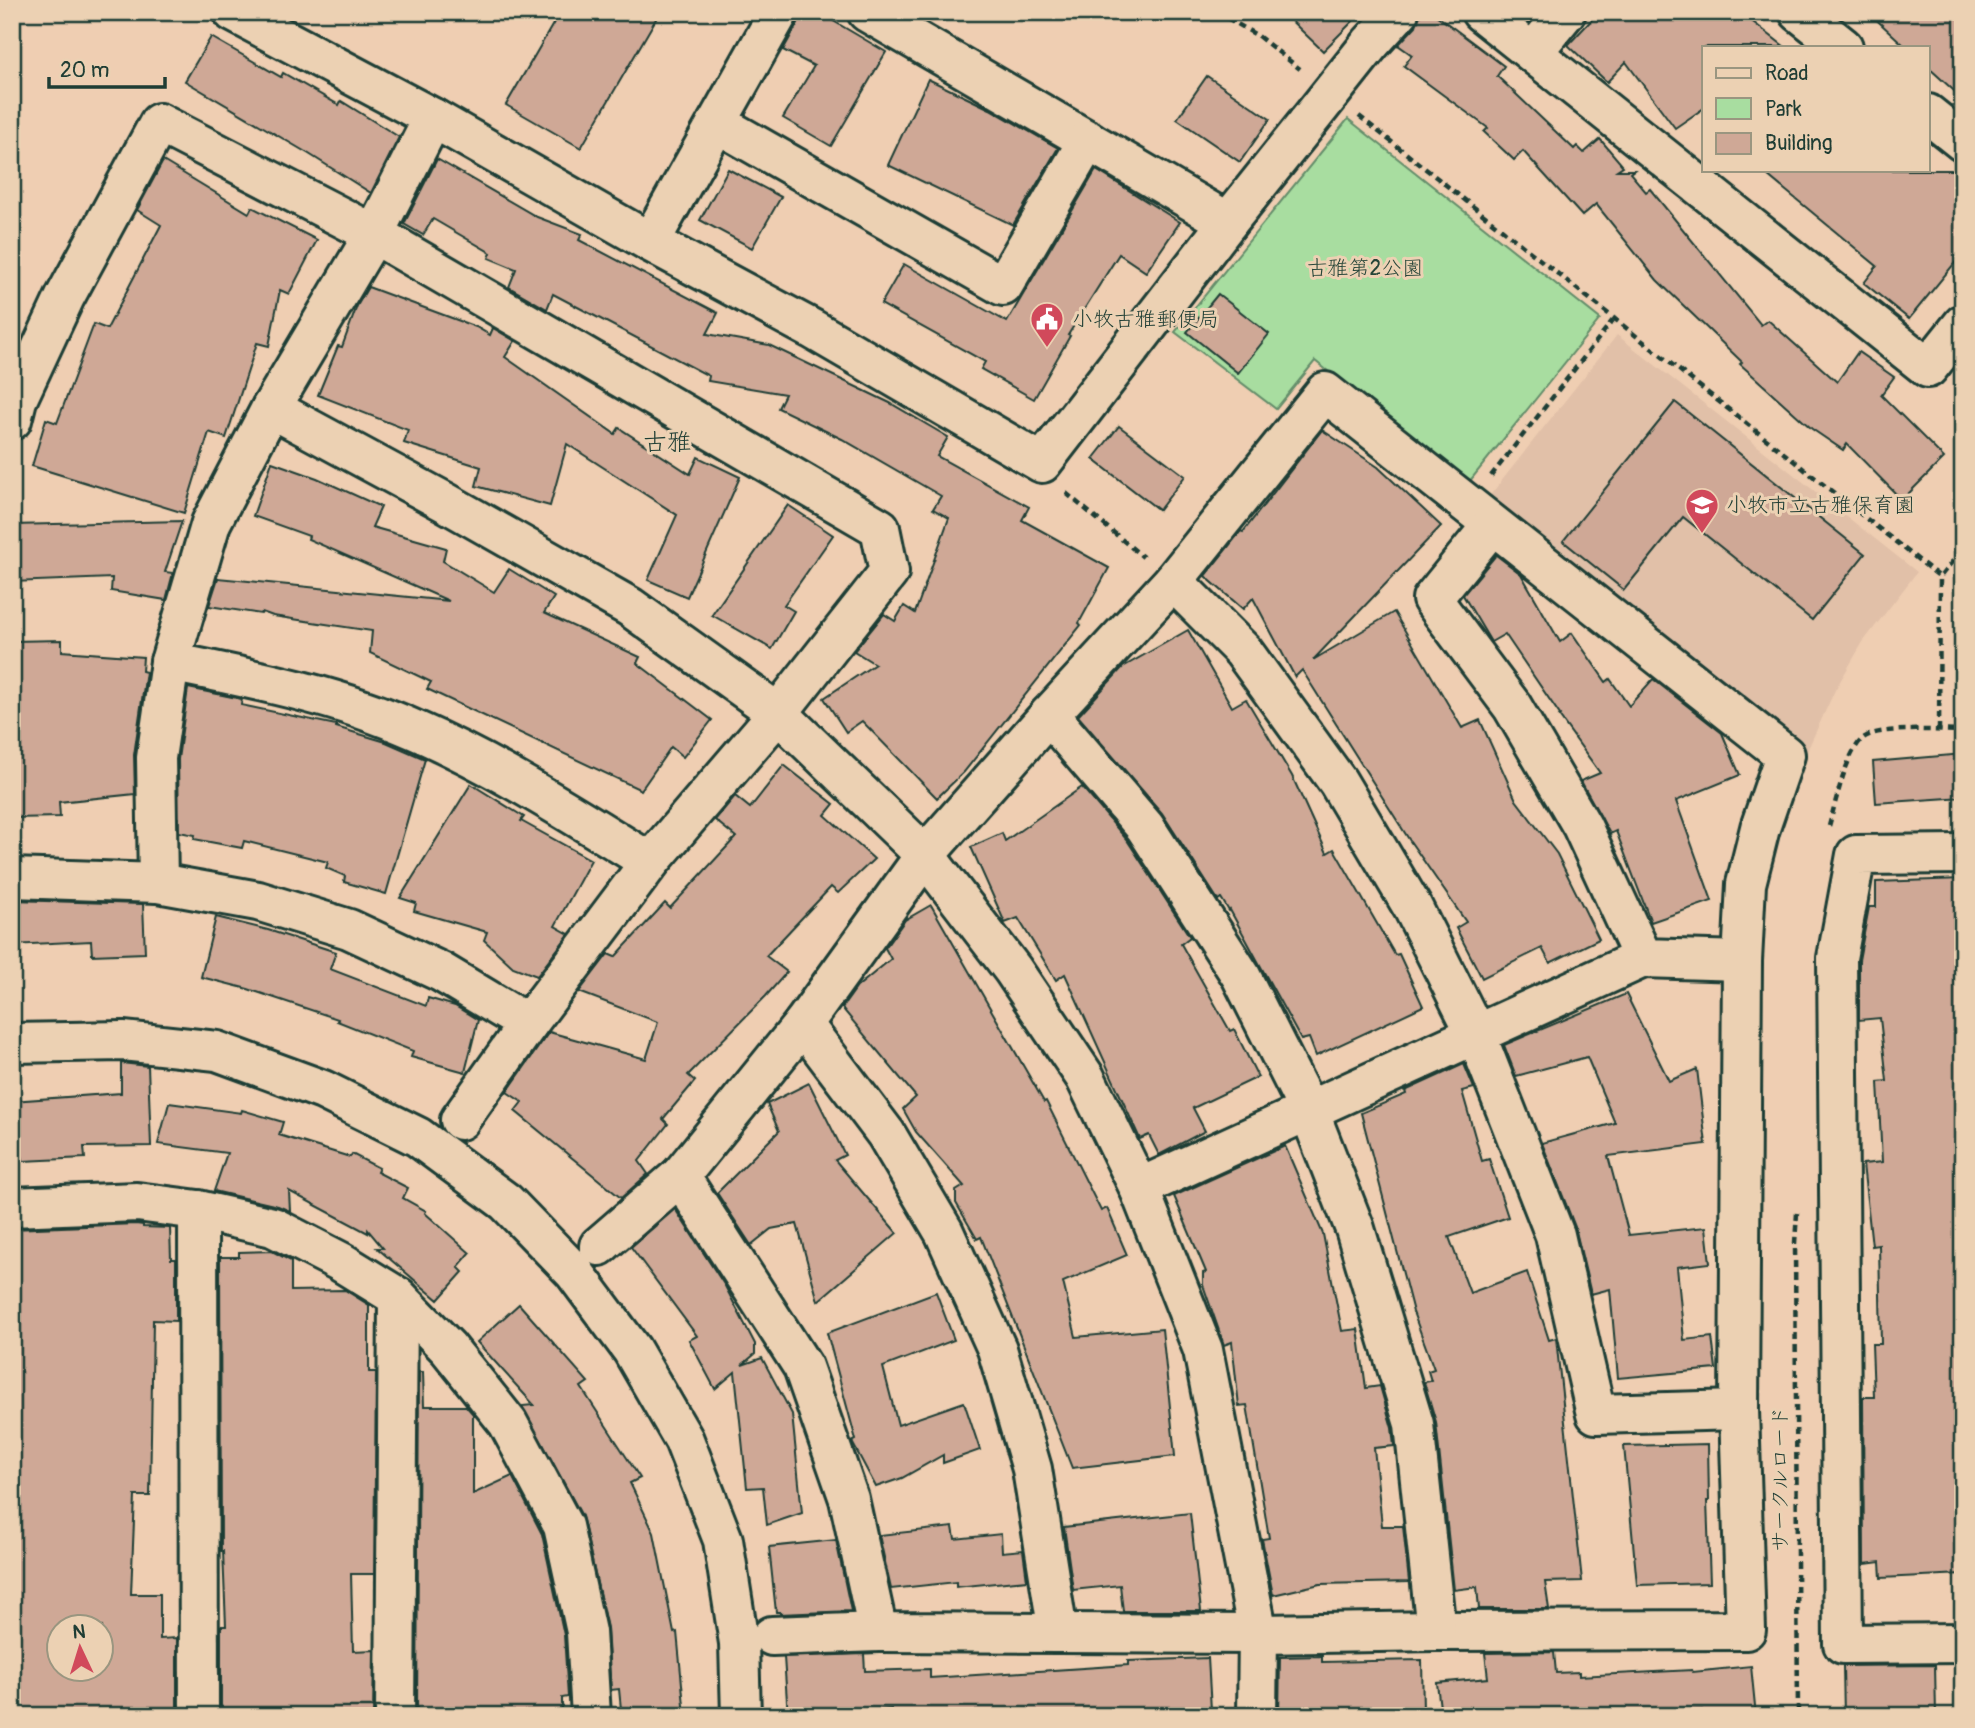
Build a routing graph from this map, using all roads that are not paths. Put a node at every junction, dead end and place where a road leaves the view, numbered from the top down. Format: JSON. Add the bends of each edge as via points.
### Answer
{"nodes":[{"id":1,"x":233,"y":12,"type":"edge"},
{"id":2,"x":779,"y":12,"type":"edge"},
{"id":3,"x":867,"y":12,"type":"edge"},
{"id":4,"x":1398,"y":12,"type":"edge"},
{"id":5,"x":1481,"y":12,"type":"edge"},
{"id":6,"x":1566,"y":12,"type":"edge"},
{"id":7,"x":1799,"y":12,"type":"edge"},
{"id":8,"x":1842,"y":46,"type":"edge"},
{"id":9,"x":1533,"y":52,"type":"junction"},
{"id":10,"x":1930,"y":116,"type":"edge"},
{"id":11,"x":433,"y":118,"type":"junction"},
{"id":12,"x":717,"y":123,"type":"junction"},
{"id":13,"x":1088,"y":140,"type":"junction"},
{"id":14,"x":1963,"y":142,"type":"edge"},
{"id":15,"x":1228,"y":222,"type":"junction"},
{"id":16,"x":374,"y":234,"type":"junction"},
{"id":17,"x":650,"y":242,"type":"junction"},
{"id":18,"x":1963,"y":324,"type":"edge"},
{"id":19,"x":271,"y":408,"type":"junction"},
{"id":20,"x":12,"y":420,"type":"edge"},
{"id":21,"x":1480,"y":515,"type":"junction"},
{"id":22,"x":1173,"y":581,"type":"junction"},
{"id":23,"x":170,"y":662,"type":"junction"},
{"id":24,"x":778,"y":713,"type":"junction"},
{"id":25,"x":1049,"y":715,"type":"junction"},
{"id":26,"x":1963,"y":854,"type":"edge"},
{"id":27,"x":925,"y":855,"type":"junction"},
{"id":28,"x":650,"y":862,"type":"junction"},
{"id":29,"x":12,"y":878,"type":"edge"},
{"id":30,"x":158,"y":883,"type":"junction"},
{"id":31,"x":1643,"y":958,"type":"junction"},
{"id":32,"x":1742,"y":961,"type":"junction"},
{"id":33,"x":528,"y":1024,"type":"junction"},
{"id":34,"x":803,"y":1024,"type":"junction"},
{"id":35,"x":1476,"y":1034,"type":"junction"},
{"id":36,"x":12,"y":1043,"type":"edge"},
{"id":37,"x":1309,"y":1111,"type":"junction"},
{"id":38,"x":460,"y":1120,"type":"dead end"},
{"id":39,"x":680,"y":1176,"type":"junction"},
{"id":40,"x":1139,"y":1188,"type":"junction"},
{"id":41,"x":12,"y":1207,"type":"edge"},
{"id":42,"x":198,"y":1210,"type":"junction"},
{"id":43,"x":598,"y":1247,"type":"dead end"},
{"id":44,"x":398,"y":1297,"type":"junction"},
{"id":45,"x":1739,"y":1410,"type":"junction"},
{"id":46,"x":1436,"y":1631,"type":"junction"},
{"id":47,"x":878,"y":1632,"type":"junction"},
{"id":48,"x":1058,"y":1633,"type":"junction"},
{"id":49,"x":1258,"y":1634,"type":"junction"},
{"id":50,"x":772,"y":1636,"type":"dead end"},
{"id":51,"x":1963,"y":1643,"type":"edge"},
{"id":52,"x":199,"y":1716,"type":"edge"},
{"id":53,"x":395,"y":1716,"type":"edge"},
{"id":54,"x":591,"y":1716,"type":"edge"},
{"id":55,"x":741,"y":1716,"type":"edge"},
{"id":56,"x":1257,"y":1716,"type":"edge"}],
"edges":[{"from":1,"to":11,"type":"street"},
{"from":2,"to":12,"type":"street"},
{"from":3,"to":13,"type":"street"},
{"from":4,"to":15,"type":"street","bridge":true},
{"from":5,"to":9,"type":"street"},
{"from":6,"to":9,"type":"street"},
{"from":7,"to":8,"type":"street"},
{"from":9,"to":18,"type":"street","via":[[1927,368]]},
{"from":10,"to":14,"type":"street"},
{"from":11,"to":16,"type":"street"},
{"from":11,"to":17,"type":"street"},
{"from":12,"to":13,"type":"street","via":[[1003,286]]},
{"from":12,"to":17,"type":"street"},
{"from":13,"to":15,"type":"street"},
{"from":15,"to":17,"type":"street","via":[[1042,463],[812,329]]},
{"from":16,"to":19,"type":"street"},
{"from":16,"to":20,"type":"street","via":[[159,123],[65,297]]},
{"from":16,"to":24,"type":"street","via":[[880,528],[889,572]]},
{"from":19,"to":23,"type":"street","via":[[211,523]]},
{"from":19,"to":24,"type":"street","via":[[630,607]]},
{"from":21,"to":22,"type":"street","via":[[1325,392]]},
{"from":21,"to":31,"type":"street","via":[[1432,599],[1512,706],[1582,826]]},
{"from":21,"to":32,"type":"street","via":[[1785,755],[1746,884]]},
{"from":22,"to":25,"type":"street"},
{"from":22,"to":35,"type":"street","via":[[1243,651],[1338,782],[1413,908]]},
{"from":23,"to":28,"type":"street","via":[[304,690],[414,729],[512,778]]},
{"from":23,"to":30,"type":"street","via":[[156,758]]},
{"from":24,"to":27,"type":"street"},
{"from":24,"to":28,"type":"street"},
{"from":25,"to":27,"type":"street"},
{"from":25,"to":37,"type":"street","via":[[1145,827],[1241,976]]},
{"from":26,"to":51,"type":"street","via":[[1856,855],[1837,958],[1843,1644]]},
{"from":27,"to":34,"type":"street"},
{"from":27,"to":40,"type":"street","via":[[1013,970],[1085,1077]]},
{"from":28,"to":33,"type":"street"},
{"from":29,"to":30,"type":"street"},
{"from":30,"to":33,"type":"street","via":[[258,901],[349,929],[441,972]]},
{"from":31,"to":32,"type":"street"},
{"from":31,"to":35,"type":"street"},
{"from":32,"to":45,"type":"street"},
{"from":33,"to":38,"type":"street"},
{"from":34,"to":39,"type":"street"},
{"from":34,"to":48,"type":"street","via":[[886,1134],[944,1232],[997,1349],[1032,1469]]},
{"from":35,"to":37,"type":"street"},
{"from":35,"to":45,"type":"street","via":[[1555,1235],[1597,1414]]},
{"from":36,"to":55,"type":"street","via":[[123,1041],[217,1051],[323,1090],[418,1138],[506,1202],[575,1272],[632,1350],[684,1440],[723,1540],[739,1643]]},
{"from":37,"to":40,"type":"street"},
{"from":37,"to":46,"type":"street","via":[[1354,1229],[1413,1424]]},
{"from":39,"to":43,"type":"street"},
{"from":39,"to":47,"type":"street","via":[[803,1367],[849,1499]]},
{"from":40,"to":49,"type":"street","via":[[1203,1350]]},
{"from":41,"to":42,"type":"street","via":[[137,1202]]},
{"from":42,"to":44,"type":"street","via":[[273,1227]]},
{"from":42,"to":52,"type":"street"},
{"from":44,"to":53,"type":"street"},
{"from":44,"to":54,"type":"street","via":[[448,1348],[509,1423],[563,1526],[586,1632]]},
{"from":45,"to":46,"type":"street","via":[[1746,1630]]},
{"from":46,"to":49,"type":"street"},
{"from":47,"to":48,"type":"street"},
{"from":47,"to":50,"type":"street"},
{"from":48,"to":49,"type":"street"},
{"from":49,"to":56,"type":"street"}]}
